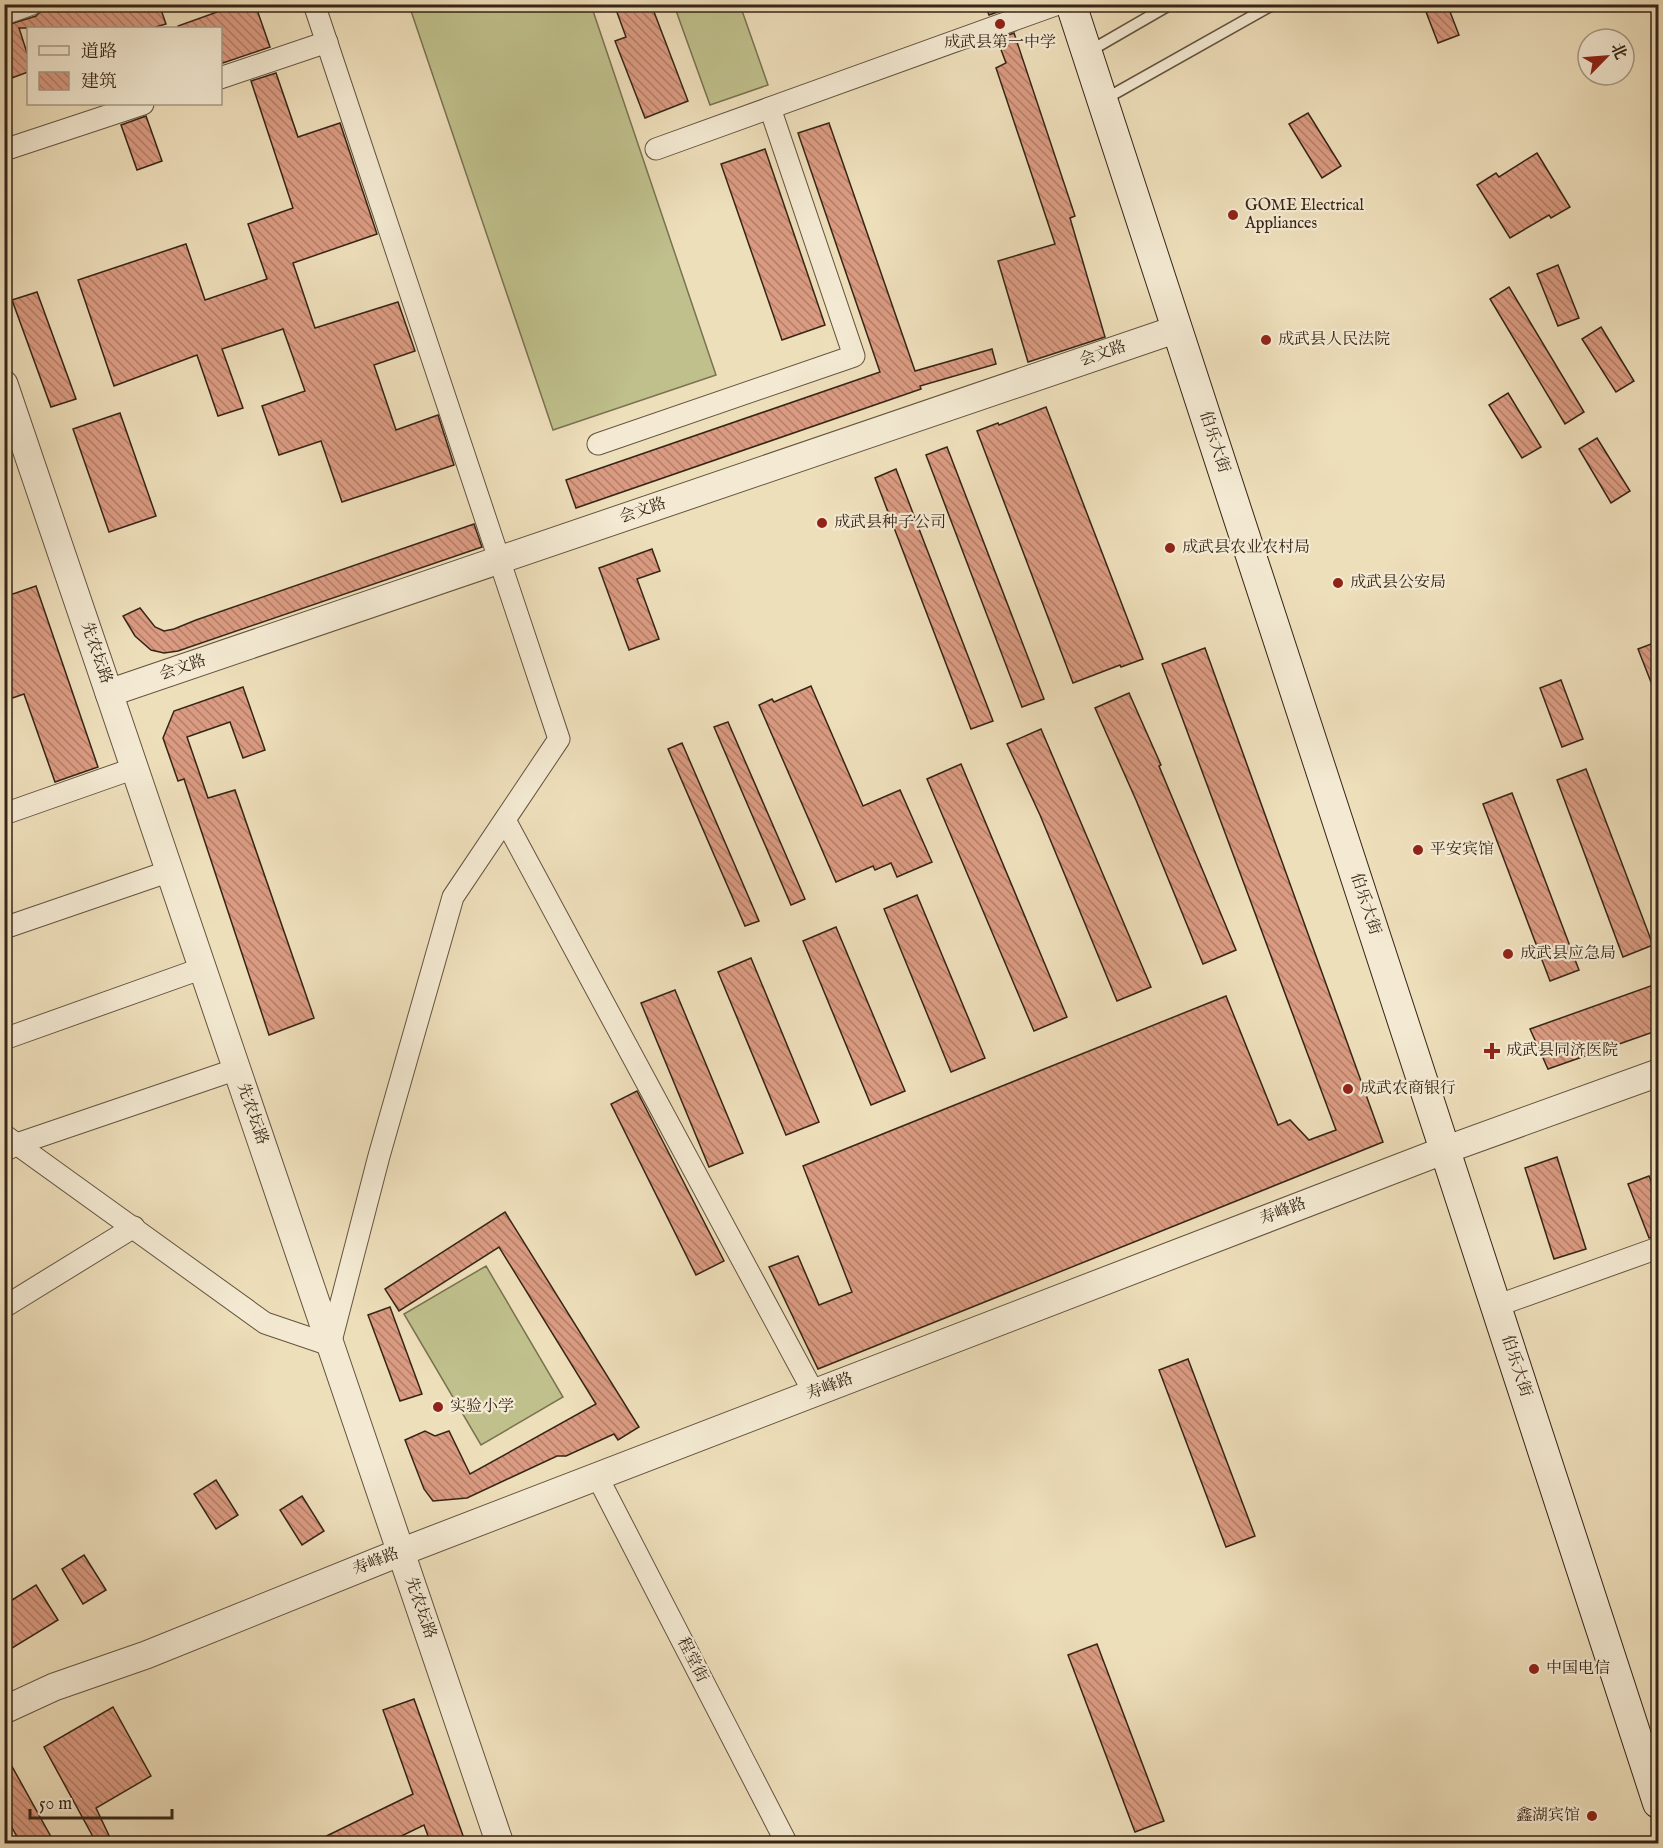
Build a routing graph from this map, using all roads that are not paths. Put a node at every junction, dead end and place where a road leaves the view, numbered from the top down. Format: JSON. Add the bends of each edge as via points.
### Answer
{"nodes":[{"id":1,"x":32,"y":4,"type":"edge"},
{"id":2,"x":314,"y":4,"type":"edge"},
{"id":3,"x":1058,"y":4,"type":"edge"},
{"id":4,"x":1071,"y":4,"type":"edge"},
{"id":5,"x":1171,"y":4,"type":"edge"},
{"id":6,"x":1274,"y":4,"type":"edge"},
{"id":7,"x":4,"y":14,"type":"edge"},
{"id":8,"x":327,"y":42,"type":"junction"},
{"id":9,"x":1086,"y":53,"type":"junction"},
{"id":10,"x":222,"y":77,"type":"edge"},
{"id":11,"x":1102,"y":101,"type":"junction"},
{"id":12,"x":140,"y":105,"type":"edge"},
{"id":13,"x":770,"y":108,"type":"junction"},
{"id":14,"x":656,"y":149,"type":"dead end"},
{"id":15,"x":4,"y":150,"type":"edge"},
{"id":16,"x":1177,"y":329,"type":"junction"},
{"id":17,"x":4,"y":384,"type":"edge"},
{"id":18,"x":598,"y":444,"type":"dead end"},
{"id":19,"x":501,"y":559,"type":"junction"},
{"id":20,"x":109,"y":693,"type":"junction"},
{"id":21,"x":135,"y":768,"type":"junction"},
{"id":22,"x":4,"y":813,"type":"edge"},
{"id":23,"x":505,"y":820,"type":"junction"},
{"id":24,"x":170,"y":871,"type":"junction"},
{"id":25,"x":4,"y":928,"type":"edge"},
{"id":26,"x":202,"y":968,"type":"junction"},
{"id":27,"x":4,"y":1039,"type":"edge"},
{"id":28,"x":237,"y":1069,"type":"junction"},
{"id":29,"x":1659,"y":1072,"type":"edge"},
{"id":30,"x":9,"y":1143,"type":"edge"},
{"id":31,"x":1445,"y":1150,"type":"junction"},
{"id":32,"x":134,"y":1227,"type":"junction"},
{"id":33,"x":1659,"y":1248,"type":"edge"},
{"id":34,"x":1496,"y":1306,"type":"junction"},
{"id":35,"x":4,"y":1307,"type":"edge"},
{"id":36,"x":330,"y":1345,"type":"junction"},
{"id":37,"x":814,"y":1393,"type":"junction"},
{"id":38,"x":597,"y":1476,"type":"junction"},
{"id":39,"x":400,"y":1552,"type":"junction"},
{"id":40,"x":4,"y":1710,"type":"edge"},
{"id":41,"x":1659,"y":1803,"type":"edge"},
{"id":42,"x":500,"y":1844,"type":"edge"},
{"id":43,"x":787,"y":1844,"type":"edge"}],
"edges":[{"from":1,"to":7,"type":"street"},
{"from":2,"to":8,"type":"street"},
{"from":3,"to":13,"type":"street"},
{"from":4,"to":9,"type":"main road","name":"伯乐大街"},
{"from":5,"to":9,"type":"lane"},
{"from":6,"to":11,"type":"lane"},
{"from":8,"to":10,"type":"street"},
{"from":8,"to":19,"type":"street"},
{"from":9,"to":11,"type":"main road","name":"伯乐大街"},
{"from":11,"to":16,"type":"main road","name":"伯乐大街"},
{"from":12,"to":15,"type":"street"},
{"from":13,"to":14,"type":"street"},
{"from":13,"to":18,"type":"street","via":[[854,356]]},
{"from":16,"to":19,"type":"street","name":"会文路"},
{"from":16,"to":31,"type":"main road","name":"伯乐大街"},
{"from":17,"to":20,"type":"street","name":"先农坛路"},
{"from":19,"to":20,"type":"street","name":"会文路"},
{"from":19,"to":23,"type":"street","via":[[559,739]]},
{"from":20,"to":21,"type":"street","name":"先农坛路"},
{"from":21,"to":22,"type":"street"},
{"from":21,"to":24,"type":"street","name":"先农坛路"},
{"from":23,"to":36,"type":"street","via":[[453,897]]},
{"from":23,"to":37,"type":"street"},
{"from":24,"to":25,"type":"street"},
{"from":24,"to":26,"type":"street","name":"先农坛路"},
{"from":26,"to":27,"type":"street"},
{"from":26,"to":28,"type":"street","name":"先农坛路"},
{"from":28,"to":30,"type":"street"},
{"from":28,"to":36,"type":"street","name":"先农坛路"},
{"from":29,"to":31,"type":"street","name":"寿峰路"},
{"from":30,"to":32,"type":"street"},
{"from":31,"to":34,"type":"main road","name":"伯乐大街"},
{"from":31,"to":37,"type":"street","name":"寿峰路"},
{"from":32,"to":35,"type":"street"},
{"from":32,"to":36,"type":"street","via":[[265,1323]]},
{"from":33,"to":34,"type":"street"},
{"from":34,"to":41,"type":"main road","name":"伯乐大街"},
{"from":36,"to":39,"type":"street","name":"先农坛路"},
{"from":37,"to":38,"type":"street","name":"寿峰路"},
{"from":38,"to":39,"type":"street","name":"寿峰路"},
{"from":38,"to":43,"type":"street","name":"程堂街"},
{"from":39,"to":40,"type":"street","name":"寿峰路"},
{"from":39,"to":42,"type":"street","name":"先农坛路"}]}
